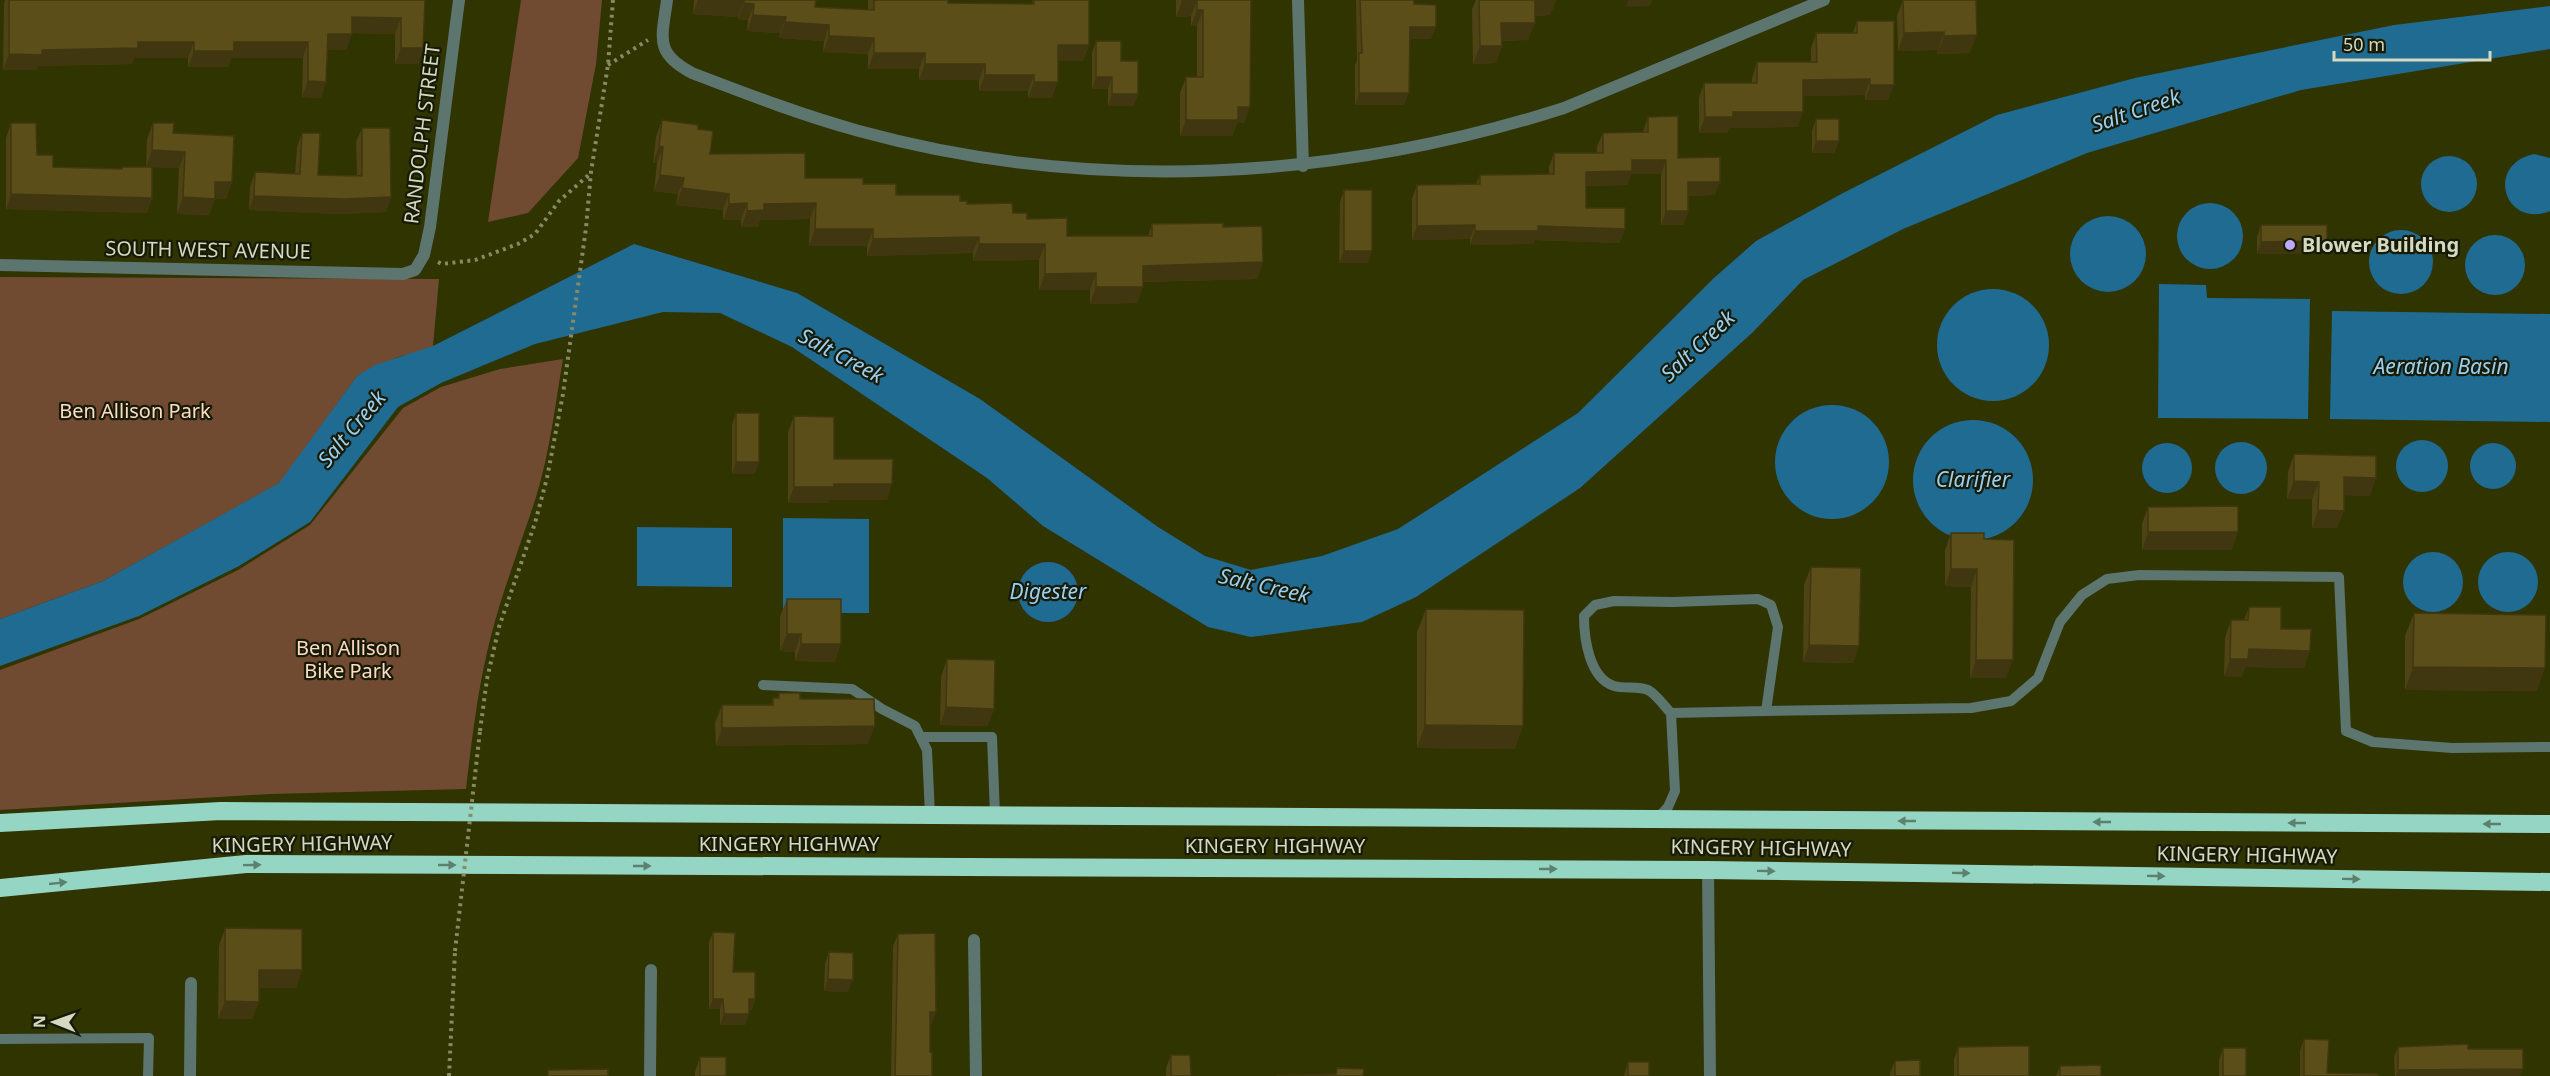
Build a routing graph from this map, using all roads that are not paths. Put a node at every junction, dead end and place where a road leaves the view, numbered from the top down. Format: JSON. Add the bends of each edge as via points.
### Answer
{"nodes":[{"id":1,"x":459,"y":0,"type":"edge"},
{"id":2,"x":667,"y":0,"type":"edge"},
{"id":3,"x":1298,"y":0,"type":"edge"},
{"id":4,"x":1824,"y":0,"type":"edge"},
{"id":5,"x":1303,"y":166,"type":"junction"},
{"id":6,"x":0,"y":265,"type":"edge"},
{"id":7,"x":415,"y":270,"type":"joint"},
{"id":8,"x":763,"y":685,"type":"dead end"},
{"id":9,"x":1766,"y":711,"type":"junction"},
{"id":10,"x":1671,"y":713,"type":"junction"},
{"id":11,"x":921,"y":737,"type":"junction"},
{"id":12,"x":2550,"y":747,"type":"edge"},
{"id":13,"x":930,"y":815,"type":"junction"},
{"id":14,"x":995,"y":815,"type":"junction"},
{"id":15,"x":1657,"y":819,"type":"junction"},
{"id":16,"x":0,"y":823,"type":"edge"},
{"id":17,"x":2550,"y":824,"type":"edge"},
{"id":18,"x":1708,"y":870,"type":"junction"},
{"id":19,"x":2550,"y":882,"type":"edge"},
{"id":20,"x":0,"y":888,"type":"edge"},
{"id":21,"x":974,"y":940,"type":"dead end"},
{"id":22,"x":651,"y":970,"type":"dead end"},
{"id":23,"x":192,"y":983,"type":"dead end"},
{"id":24,"x":0,"y":1039,"type":"edge"},
{"id":25,"x":148,"y":1076,"type":"edge"},
{"id":26,"x":190,"y":1076,"type":"edge"},
{"id":27,"x":650,"y":1076,"type":"edge"},
{"id":28,"x":976,"y":1076,"type":"edge"},
{"id":29,"x":1710,"y":1076,"type":"edge"}],
"edges":[{"from":1,"to":7,"type":"street","name":"RANDOLPH STREET","via":[[430,226],[424,255]]},
{"from":2,"to":5,"type":"street","via":[[664,51],[675,64],[820,120],[976,155],[1082,168],[1214,171]]},
{"from":3,"to":5,"type":"street"},
{"from":4,"to":5,"type":"street","via":[[1540,116],[1446,141]]},
{"from":6,"to":7,"type":"street","name":"SOUTH WEST AVENUE","via":[[404,274]]},
{"from":8,"to":11,"type":"lane","via":[[852,689],[915,726]]},
{"from":9,"to":10,"type":"lane"},
{"from":9,"to":10,"type":"lane","via":[[1778,627],[1771,605],[1758,599],[1633,600],[1595,605],[1584,616],[1584,632],[1600,677],[1613,686],[1648,690]]},
{"from":9,"to":12,"type":"lane","via":[[1971,708],[2011,701],[2037,678],[2060,622],[2082,595],[2107,579],[2139,575],[2339,577],[2346,731],[2373,742],[2451,748]]},
{"from":10,"to":15,"type":"lane","via":[[1675,791]]},
{"from":11,"to":13,"type":"lane","via":[[927,750]]},
{"from":11,"to":14,"type":"lane","via":[[993,737]]},
{"from":13,"to":14,"type":"highway","name":"KINGERY HIGHWAY"},
{"from":13,"to":16,"type":"highway","name":"KINGERY HIGHWAY","via":[[221,811]]},
{"from":14,"to":15,"type":"highway","name":"KINGERY HIGHWAY"},
{"from":17,"to":15,"type":"highway","name":"KINGERY HIGHWAY","one_way":true},
{"from":18,"to":19,"type":"highway","name":"KINGERY HIGHWAY","one_way":true},
{"from":20,"to":18,"type":"highway","name":"KINGERY HIGHWAY","one_way":true,"via":[[246,864]]},
{"from":18,"to":29,"type":"street"},
{"from":21,"to":28,"type":"street"},
{"from":22,"to":27,"type":"street"},
{"from":23,"to":26,"type":"street"},
{"from":24,"to":25,"type":"lane","via":[[149,1038]]}]}
